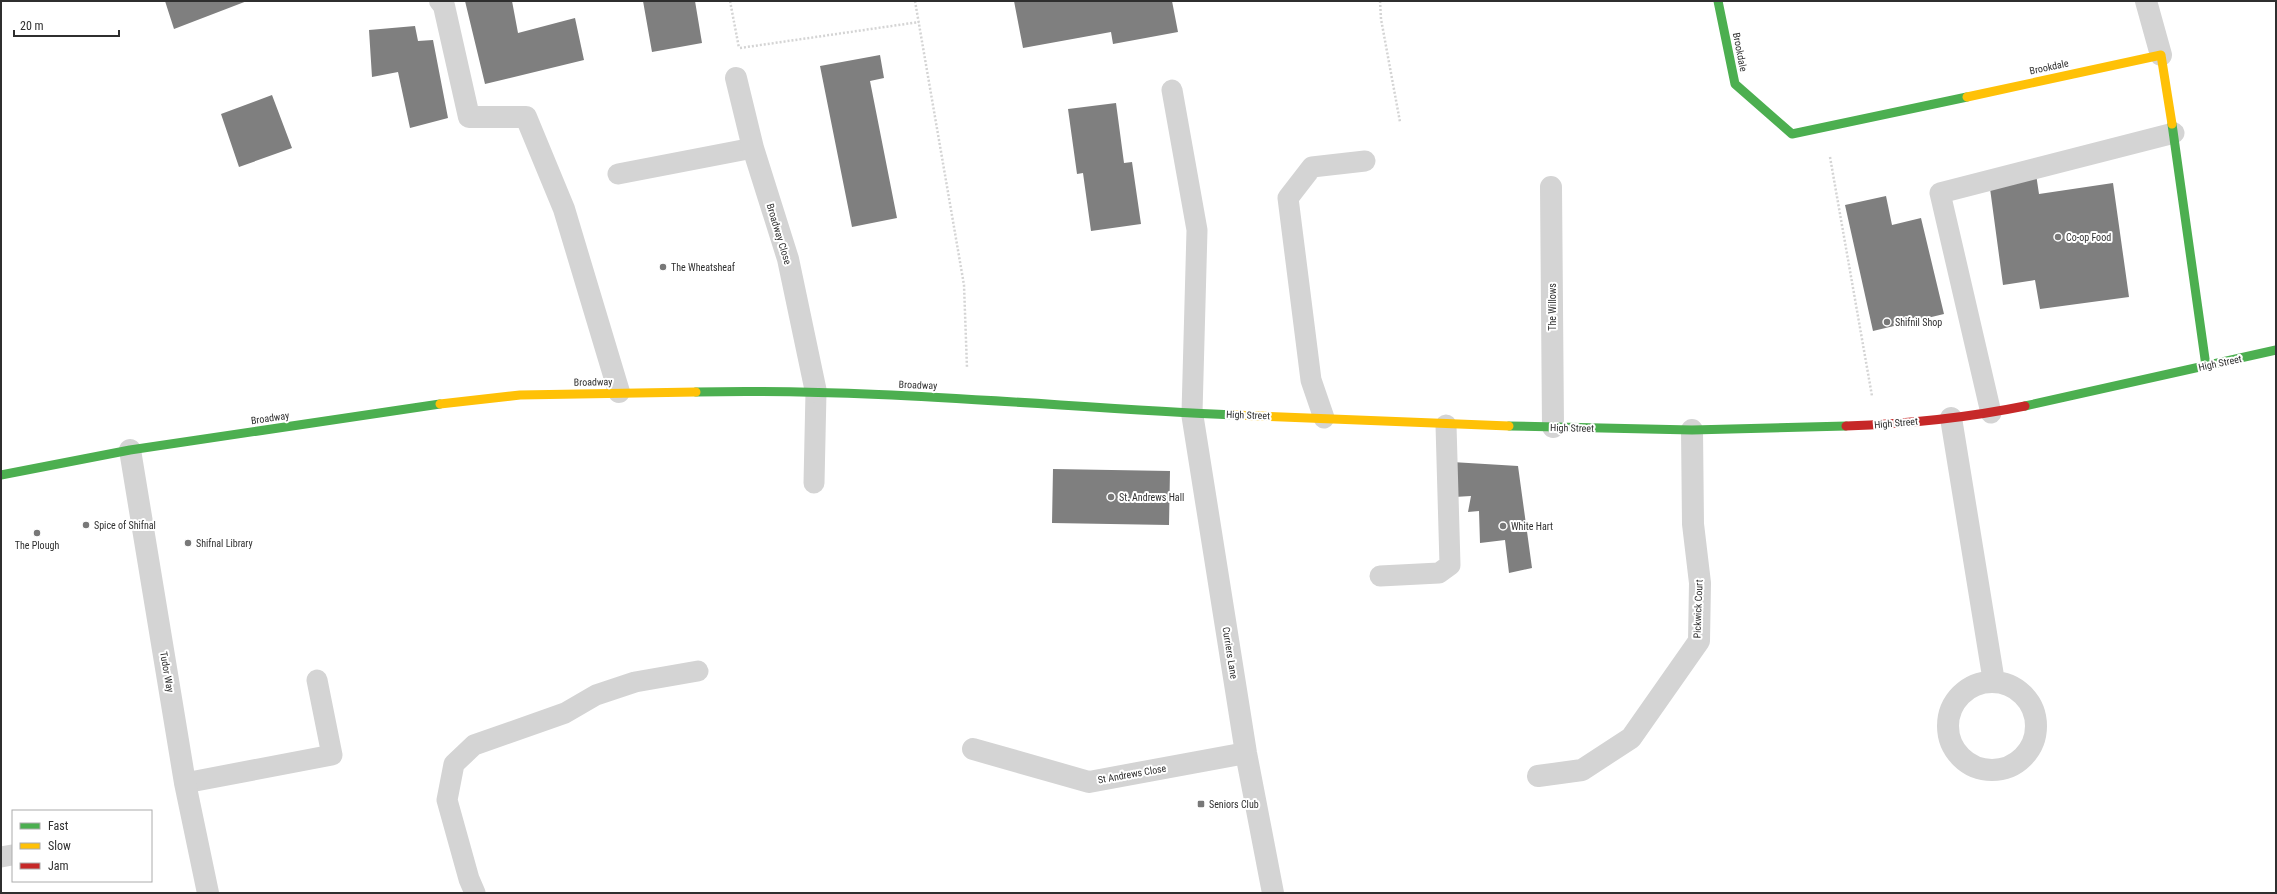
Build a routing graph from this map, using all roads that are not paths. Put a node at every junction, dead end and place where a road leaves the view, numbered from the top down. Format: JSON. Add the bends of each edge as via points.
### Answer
{"nodes":[{"id":1,"x":440,"y":1,"type":"edge"},
{"id":2,"x":1718,"y":1,"type":"edge"},
{"id":3,"x":2146,"y":1,"type":"edge"},
{"id":4,"x":2161,"y":55,"type":"junction"},
{"id":5,"x":736,"y":78,"type":"road end"},
{"id":6,"x":1172,"y":90,"type":"dead end"},
{"id":7,"x":2174,"y":133,"type":"junction"},
{"id":8,"x":753,"y":148,"type":"junction"},
{"id":9,"x":1364,"y":161,"type":"dead end"},
{"id":10,"x":618,"y":174,"type":"dead end"},
{"id":11,"x":1551,"y":187,"type":"dead end"},
{"id":12,"x":2276,"y":350,"type":"edge"},
{"id":13,"x":2206,"y":366,"type":"junction"},
{"id":14,"x":619,"y":392,"type":"junction"},
{"id":15,"x":816,"y":392,"type":"junction"},
{"id":16,"x":1192,"y":412,"type":"junction"},
{"id":17,"x":1992,"y":413,"type":"junction"},
{"id":18,"x":1324,"y":418,"type":"junction"},
{"id":19,"x":1952,"y":418,"type":"junction"},
{"id":20,"x":1446,"y":425,"type":"junction"},
{"id":21,"x":1553,"y":427,"type":"junction"},
{"id":22,"x":1692,"y":430,"type":"junction"},
{"id":23,"x":130,"y":450,"type":"junction"},
{"id":24,"x":1,"y":475,"type":"edge"},
{"id":25,"x":814,"y":483,"type":"dead end"},
{"id":26,"x":1380,"y":576,"type":"dead end"},
{"id":27,"x":698,"y":671,"type":"dead end"},
{"id":28,"x":317,"y":680,"type":"dead end"},
{"id":29,"x":1994,"y":682,"type":"dead end"},
{"id":30,"x":973,"y":749,"type":"dead end"},
{"id":31,"x":1246,"y":753,"type":"junction"},
{"id":32,"x":1538,"y":776,"type":"dead end"},
{"id":33,"x":185,"y":783,"type":"junction"},
{"id":34,"x":208,"y":893,"type":"edge"},
{"id":35,"x":475,"y":893,"type":"edge"},
{"id":36,"x":1273,"y":893,"type":"edge"}],
"edges":[{"from":1,"to":14,"type":"street","via":[[444,6],[469,117],[526,117],[564,209]]},
{"from":2,"to":4,"type":"main road","name":"Brookdale","via":[[1735,84],[1792,134]]},
{"from":3,"to":4,"type":"street"},
{"from":4,"to":7,"type":"main road"},
{"from":5,"to":8,"type":"street","name":"Broadway Close"},
{"from":6,"to":16,"type":"lane","via":[[1196,230]]},
{"from":7,"to":13,"type":"main road"},
{"from":7,"to":17,"type":"lane","via":[[1940,193]]},
{"from":8,"to":10,"type":"lane"},
{"from":8,"to":15,"type":"street","name":"Broadway Close","via":[[788,259]]},
{"from":9,"to":18,"type":"lane","via":[[1312,167],[1288,198],[1311,380]]},
{"from":11,"to":21,"type":"street","name":"The Willows"},
{"from":12,"to":13,"type":"main road","name":"High Street"},
{"from":13,"to":17,"type":"main road","name":"High Street"},
{"from":14,"to":15,"type":"main road","name":"Broadway"},
{"from":14,"to":23,"type":"main road","name":"Broadway","via":[[520,395],[425,406]]},
{"from":15,"to":16,"type":"main road","name":"Broadway","via":[[968,398]]},
{"from":15,"to":25,"type":"lane"},
{"from":16,"to":18,"type":"main road","name":"High Street"},
{"from":16,"to":31,"type":"street","name":"Curriers Lane"},
{"from":17,"to":19,"type":"main road","name":"High Street"},
{"from":18,"to":20,"type":"main road","name":"High Street"},
{"from":19,"to":22,"type":"main road","name":"High Street","via":[[1877,425]]},
{"from":19,"to":29,"type":"street"},
{"from":20,"to":21,"type":"main road","name":"High Street"},
{"from":20,"to":26,"type":"lane","via":[[1450,565],[1439,573]]},
{"from":21,"to":22,"type":"main road","name":"High Street"},
{"from":22,"to":32,"type":"street","name":"Pickwick Court","via":[[1693,524],[1700,583],[1698,640],[1631,738],[1582,770]]},
{"from":23,"to":24,"type":"main road","name":"Broadway"},
{"from":23,"to":33,"type":"street","name":"Tudor Way"},
{"from":27,"to":35,"type":"lane","via":[[635,682],[596,695],[566,713],[474,745],[454,764],[447,800]]},
{"from":28,"to":33,"type":"lane","via":[[332,755]]},
{"from":30,"to":31,"type":"street","name":"St Andrews Close","via":[[1089,782]]},
{"from":31,"to":36,"type":"street","name":"Curriers Lane"},
{"from":33,"to":34,"type":"street","name":"Tudor Way"}]}
